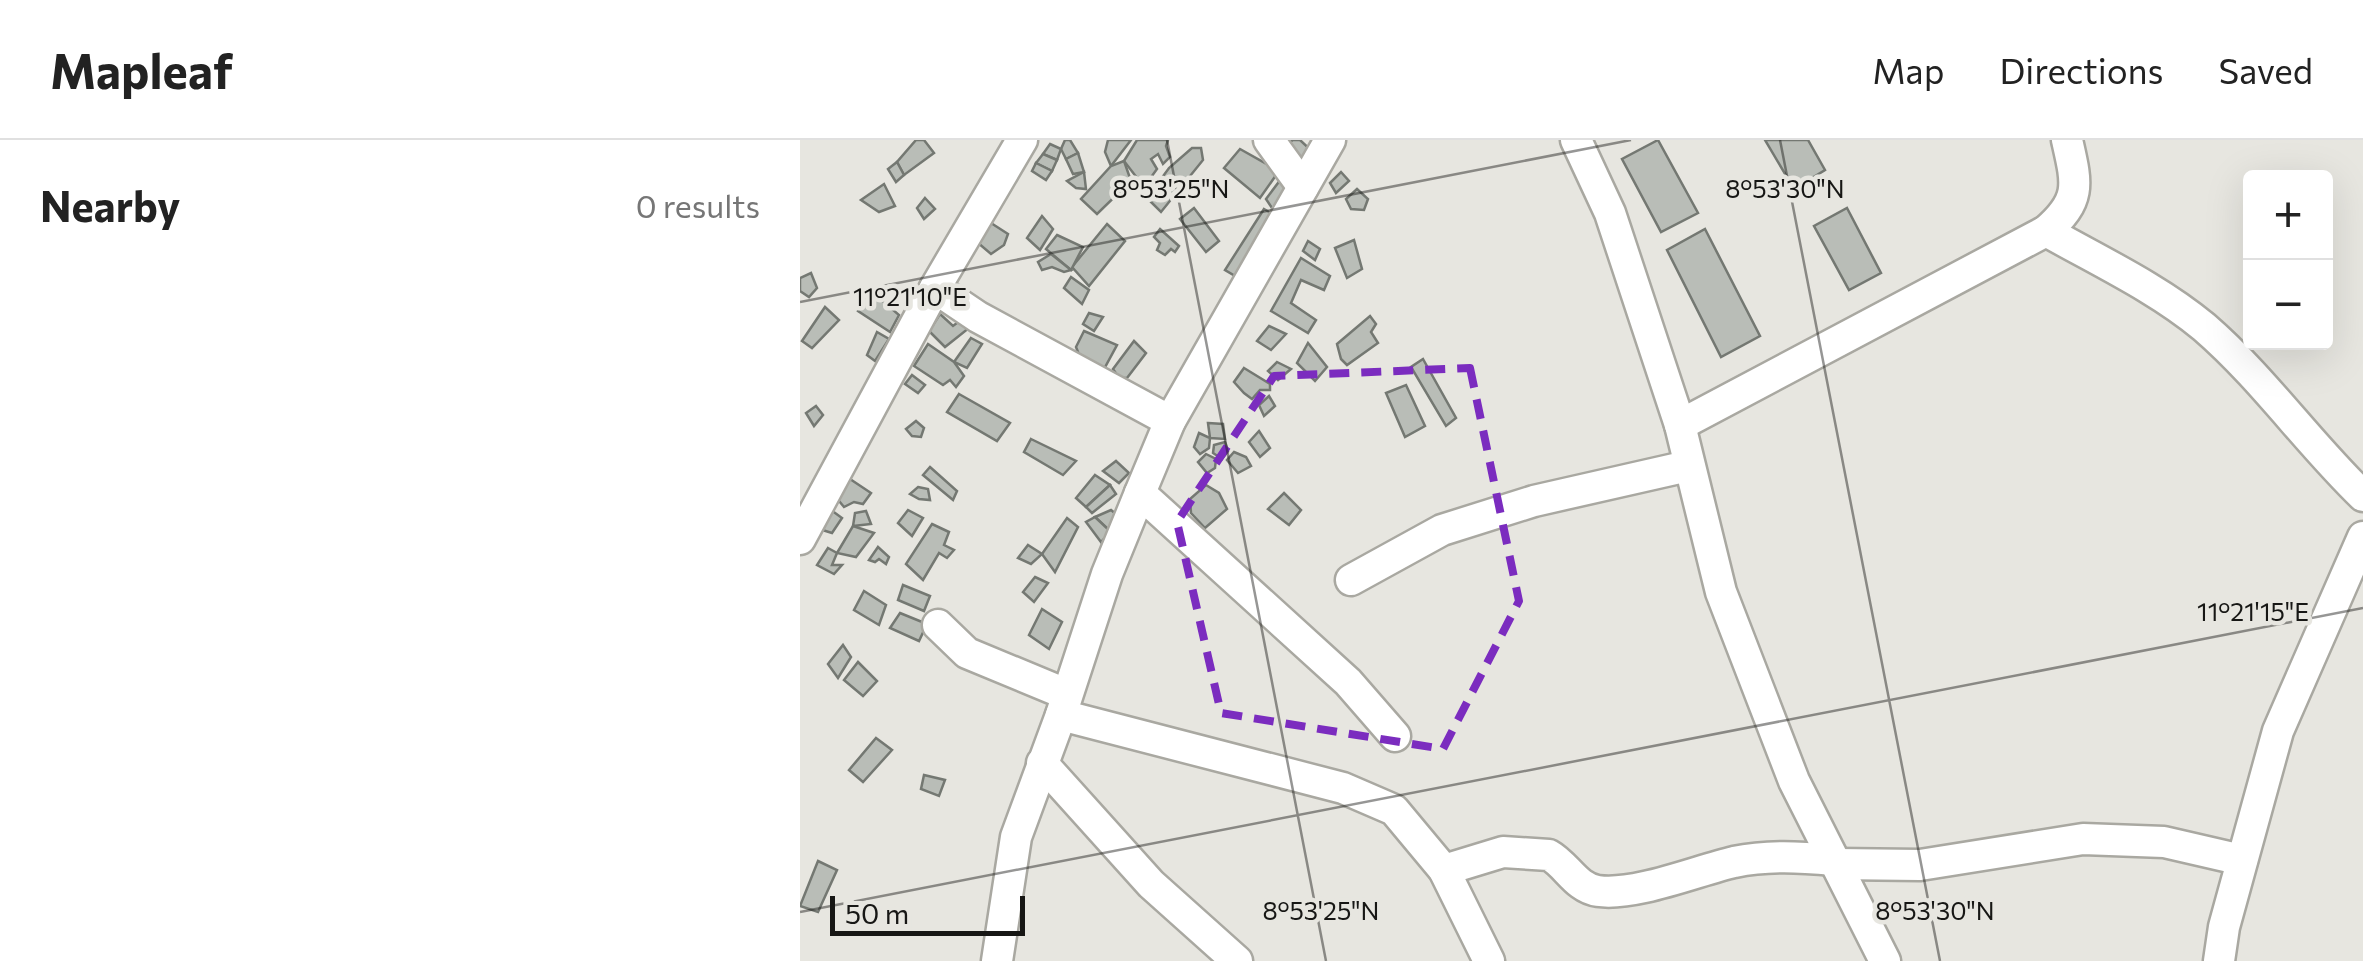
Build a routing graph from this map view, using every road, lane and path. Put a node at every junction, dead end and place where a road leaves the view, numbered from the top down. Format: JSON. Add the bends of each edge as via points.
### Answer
{"nodes":[{"id":1,"x":1022,"y":140,"type":"edge"},
{"id":2,"x":1268,"y":140,"type":"edge"},
{"id":3,"x":1330,"y":140,"type":"edge"},
{"id":4,"x":1576,"y":140,"type":"edge"},
{"id":5,"x":2067,"y":140,"type":"edge"},
{"id":6,"x":1303,"y":187,"type":"junction"},
{"id":7,"x":2046,"y":231,"type":"junction"},
{"id":8,"x":935,"y":288,"type":"junction"},
{"id":9,"x":1170,"y":421,"type":"junction"},
{"id":10,"x":1680,"y":426,"type":"junction"},
{"id":11,"x":1688,"y":466,"type":"junction"},
{"id":12,"x":2361,"y":488,"type":"edge"},
{"id":13,"x":1140,"y":492,"type":"junction"},
{"id":14,"x":2363,"y":538,"type":"edge"},
{"id":15,"x":800,"y":539,"type":"edge"},
{"id":16,"x":1351,"y":580,"type":"dead end"},
{"id":17,"x":938,"y":624,"type":"dead end"},
{"id":18,"x":1064,"y":705,"type":"junction"},
{"id":19,"x":1395,"y":736,"type":"dead end"},
{"id":20,"x":1042,"y":763,"type":"junction"},
{"id":21,"x":2242,"y":860,"type":"junction"},
{"id":22,"x":1835,"y":862,"type":"junction"},
{"id":23,"x":1444,"y":870,"type":"junction"},
{"id":24,"x":1000,"y":958,"type":"edge"},
{"id":25,"x":1237,"y":961,"type":"edge"},
{"id":26,"x":1489,"y":961,"type":"edge"},
{"id":27,"x":1885,"y":961,"type":"edge"},
{"id":28,"x":2220,"y":961,"type":"edge"}],
"edges":[{"from":1,"to":8,"type":"street"},
{"from":2,"to":6,"type":"street"},
{"from":3,"to":6,"type":"street"},
{"from":4,"to":10,"type":"street","via":[[1610,213]]},
{"from":5,"to":7,"type":"street","via":[[2076,180],[2067,213]]},
{"from":6,"to":9,"type":"street"},
{"from":7,"to":10,"type":"street"},
{"from":7,"to":12,"type":"street","via":[[2203,327]]},
{"from":8,"to":9,"type":"street"},
{"from":8,"to":15,"type":"street"},
{"from":9,"to":13,"type":"street"},
{"from":10,"to":11,"type":"street"},
{"from":11,"to":16,"type":"street","via":[[1442,530]]},
{"from":11,"to":22,"type":"street","via":[[1721,592],[1794,781]]},
{"from":13,"to":18,"type":"street"},
{"from":13,"to":19,"type":"street","via":[[1348,682]]},
{"from":14,"to":21,"type":"street","via":[[2278,731]]},
{"from":17,"to":18,"type":"street","via":[[967,652]]},
{"from":18,"to":20,"type":"street"},
{"from":18,"to":23,"type":"street","via":[[1344,788],[1394,810]]},
{"from":20,"to":24,"type":"street","via":[[1016,837]]},
{"from":20,"to":25,"type":"street","via":[[1152,884]]},
{"from":21,"to":22,"type":"street","via":[[2164,842],[2082,840],[1920,865]]},
{"from":21,"to":28,"type":"street"},
{"from":22,"to":23,"type":"street","via":[[1785,856],[1736,862],[1599,891],[1581,885],[1550,855],[1502,852]]},
{"from":22,"to":27,"type":"street"},
{"from":23,"to":26,"type":"street"}]}
